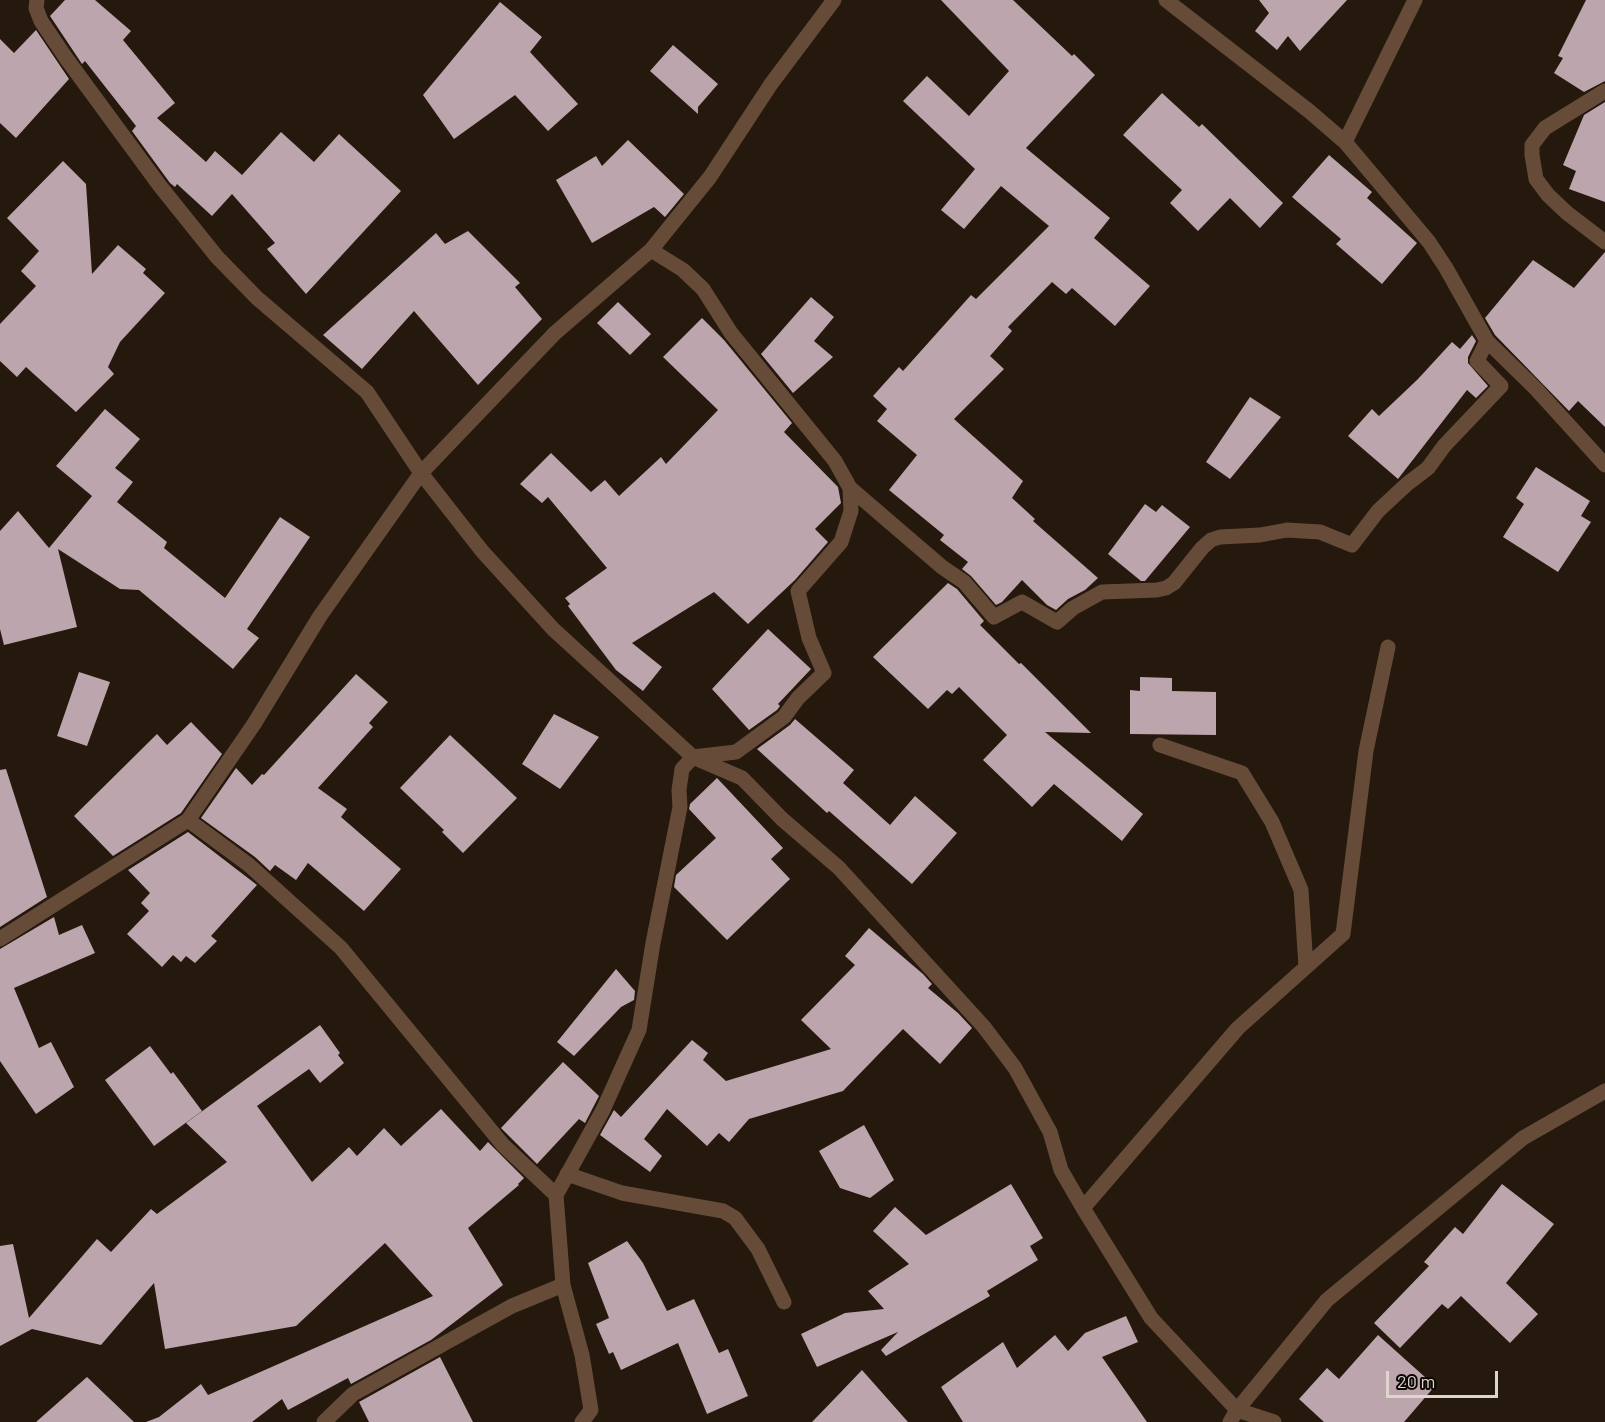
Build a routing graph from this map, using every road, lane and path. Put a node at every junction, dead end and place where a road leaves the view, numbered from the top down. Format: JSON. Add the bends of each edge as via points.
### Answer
{"nodes":[{"id":1,"x":37,"y":0,"type":"edge"},
{"id":2,"x":834,"y":0,"type":"edge"},
{"id":3,"x":1166,"y":0,"type":"edge"},
{"id":4,"x":1415,"y":0,"type":"edge"},
{"id":5,"x":1605,"y":91,"type":"edge"},
{"id":6,"x":1345,"y":142,"type":"junction"},
{"id":7,"x":1605,"y":242,"type":"edge"},
{"id":8,"x":651,"y":250,"type":"junction"},
{"id":9,"x":1487,"y":341,"type":"junction"},
{"id":10,"x":1605,"y":465,"type":"edge"},
{"id":11,"x":420,"y":473,"type":"junction"},
{"id":12,"x":850,"y":488,"type":"junction"},
{"id":13,"x":1388,"y":647,"type":"dead end"},
{"id":14,"x":1160,"y":745,"type":"dead end"},
{"id":15,"x":693,"y":757,"type":"junction"},
{"id":16,"x":188,"y":820,"type":"junction"},
{"id":17,"x":0,"y":939,"type":"edge"},
{"id":18,"x":1306,"y":967,"type":"junction"},
{"id":19,"x":1605,"y":1091,"type":"edge"},
{"id":20,"x":567,"y":1174,"type":"junction"},
{"id":21,"x":556,"y":1195,"type":"junction"},
{"id":22,"x":1083,"y":1208,"type":"junction"},
{"id":23,"x":563,"y":1285,"type":"junction"},
{"id":24,"x":784,"y":1302,"type":"dead end"},
{"id":25,"x":1233,"y":1416,"type":"edge"},
{"id":26,"x":591,"y":1418,"type":"edge"},
{"id":27,"x":324,"y":1422,"type":"edge"},
{"id":28,"x":1274,"y":1422,"type":"edge"}],
"edges":[{"from":1,"to":11,"type":"street","via":[[41,21],[66,58],[217,257],[256,298],[367,392]]},
{"from":2,"to":8,"type":"street","via":[[771,84],[710,177]]},
{"from":3,"to":6,"type":"street"},
{"from":4,"to":6,"type":"street"},
{"from":5,"to":7,"type":"street","via":[[1545,128],[1533,145],[1532,155],[1536,179],[1548,195]]},
{"from":6,"to":9,"type":"street","via":[[1429,242]]},
{"from":8,"to":11,"type":"street","via":[[555,333]]},
{"from":8,"to":12,"type":"street","via":[[683,270],[703,290],[731,333],[836,460]]},
{"from":9,"to":10,"type":"street"},
{"from":9,"to":12,"type":"street","via":[[1477,361],[1501,386],[1428,468],[1378,511],[1352,545],[1320,532],[1287,530],[1220,537],[1210,540],[1166,588],[1102,592],[1057,622],[1022,602],[994,617],[964,582]]},
{"from":11,"to":15,"type":"street","via":[[482,551],[553,629]]},
{"from":11,"to":16,"type":"street","via":[[320,616],[254,724]]},
{"from":12,"to":15,"type":"street","via":[[851,512],[841,542],[798,591],[809,638],[824,673],[784,717],[736,752]]},
{"from":13,"to":18,"type":"street","via":[[1366,751],[1343,934]]},
{"from":14,"to":18,"type":"street","via":[[1242,773],[1272,822],[1301,890]]},
{"from":15,"to":20,"type":"street","via":[[682,769],[680,807],[639,1030],[603,1110]]},
{"from":15,"to":22,"type":"street","via":[[742,778],[838,868],[984,1027],[1015,1068],[1050,1132],[1060,1170]]},
{"from":16,"to":17,"type":"street"},
{"from":16,"to":21,"type":"street","via":[[249,866],[341,948],[503,1145]]},
{"from":18,"to":22,"type":"street","via":[[1238,1028]]},
{"from":19,"to":25,"type":"street","via":[[1523,1138],[1327,1300]]},
{"from":20,"to":21,"type":"street"},
{"from":20,"to":24,"type":"street","via":[[622,1193],[687,1203],[723,1211],[735,1218],[758,1249]]},
{"from":21,"to":23,"type":"street"},
{"from":22,"to":25,"type":"street","via":[[1151,1318]]},
{"from":23,"to":26,"type":"street","via":[[582,1355]]},
{"from":23,"to":27,"type":"street","via":[[512,1306],[353,1394]]},
{"from":25,"to":28,"type":"street"}]}
